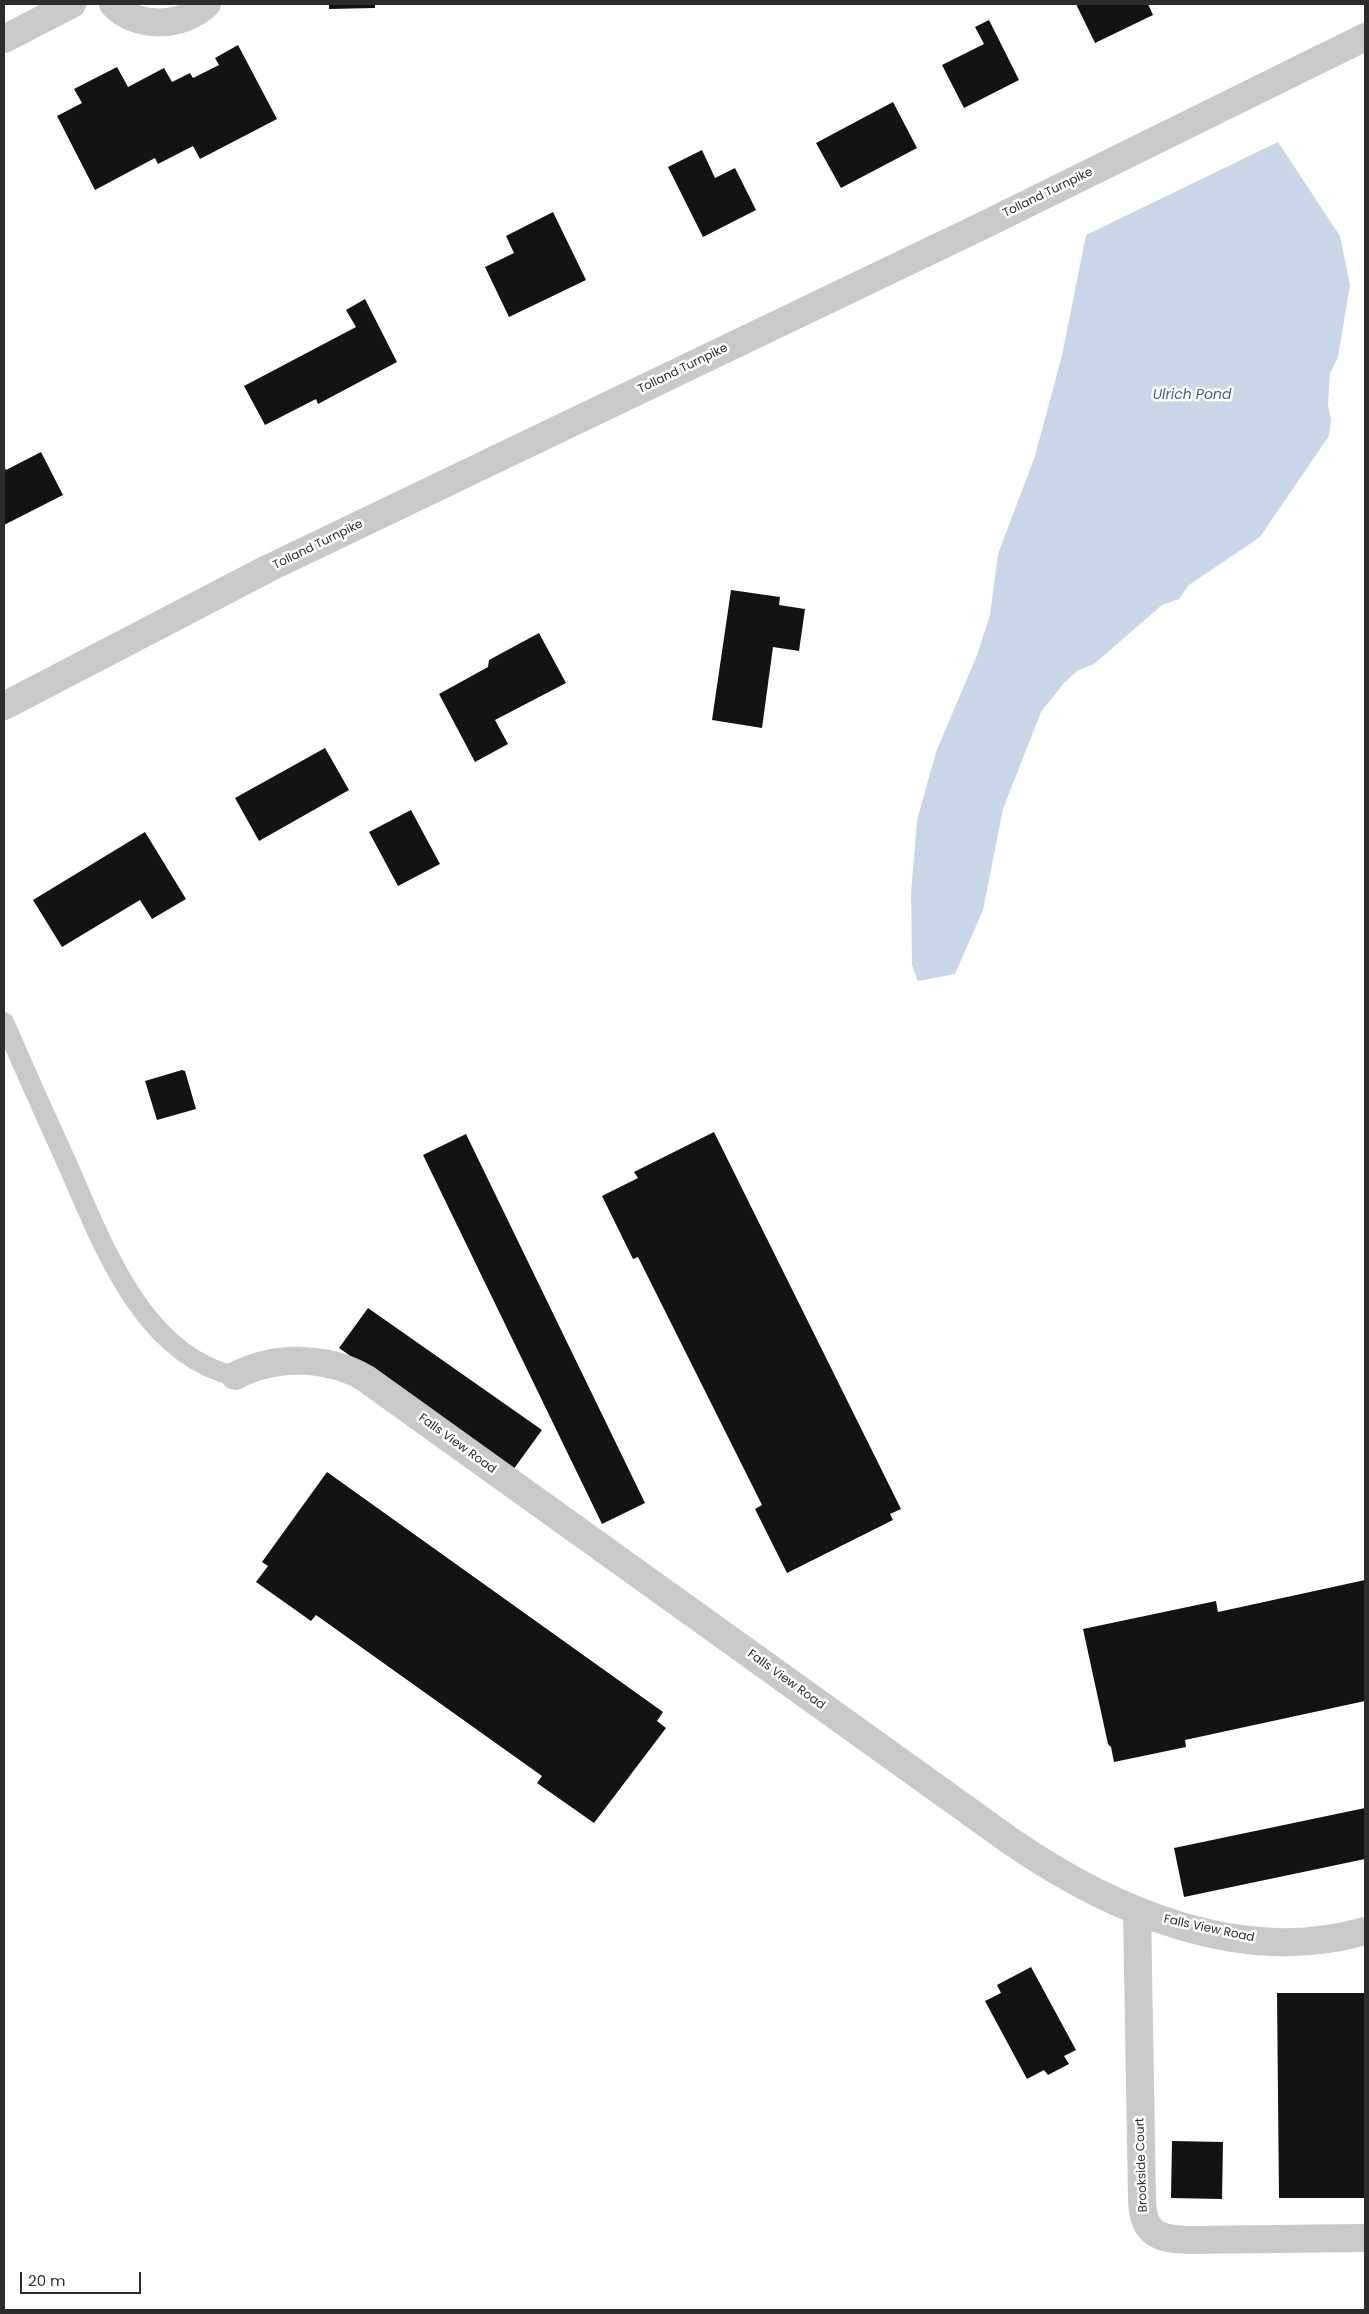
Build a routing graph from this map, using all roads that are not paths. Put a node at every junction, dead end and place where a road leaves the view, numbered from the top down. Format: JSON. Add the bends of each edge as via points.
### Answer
{"nodes":[{"id":1,"x":72,"y":4,"type":"edge"},
{"id":2,"x":113,"y":4,"type":"edge"},
{"id":3,"x":207,"y":4,"type":"edge"},
{"id":4,"x":1365,"y":37,"type":"edge"},
{"id":5,"x":4,"y":39,"type":"edge"},
{"id":6,"x":4,"y":706,"type":"edge"},
{"id":7,"x":4,"y":1022,"type":"edge"},
{"id":8,"x":236,"y":1376,"type":"joint"},
{"id":9,"x":1137,"y":1911,"type":"junction"},
{"id":10,"x":1365,"y":1931,"type":"edge"},
{"id":11,"x":1365,"y":2238,"type":"edge"}],
"edges":[{"from":1,"to":5,"type":"street"},
{"from":2,"to":3,"type":"street","via":[[135,18],[157,23],[180,20]]},
{"from":4,"to":6,"type":"street","name":"Tolland Turnpike","via":[[984,225],[276,565]]},
{"from":7,"to":8,"type":"lane","via":[[104,1247],[135,1299],[156,1327],[182,1351],[212,1368]]},
{"from":8,"to":9,"type":"street","name":"Falls View Road","via":[[275,1363],[312,1361],[339,1367],[365,1378],[1009,1840],[1068,1878]]},
{"from":9,"to":10,"type":"street","name":"Falls View Road","via":[[1181,1926],[1261,1940],[1320,1940]]},
{"from":9,"to":11,"type":"street","name":"Brookside Court","via":[[1142,2200],[1144,2220],[1149,2229],[1162,2237],[1189,2240]]}]}
